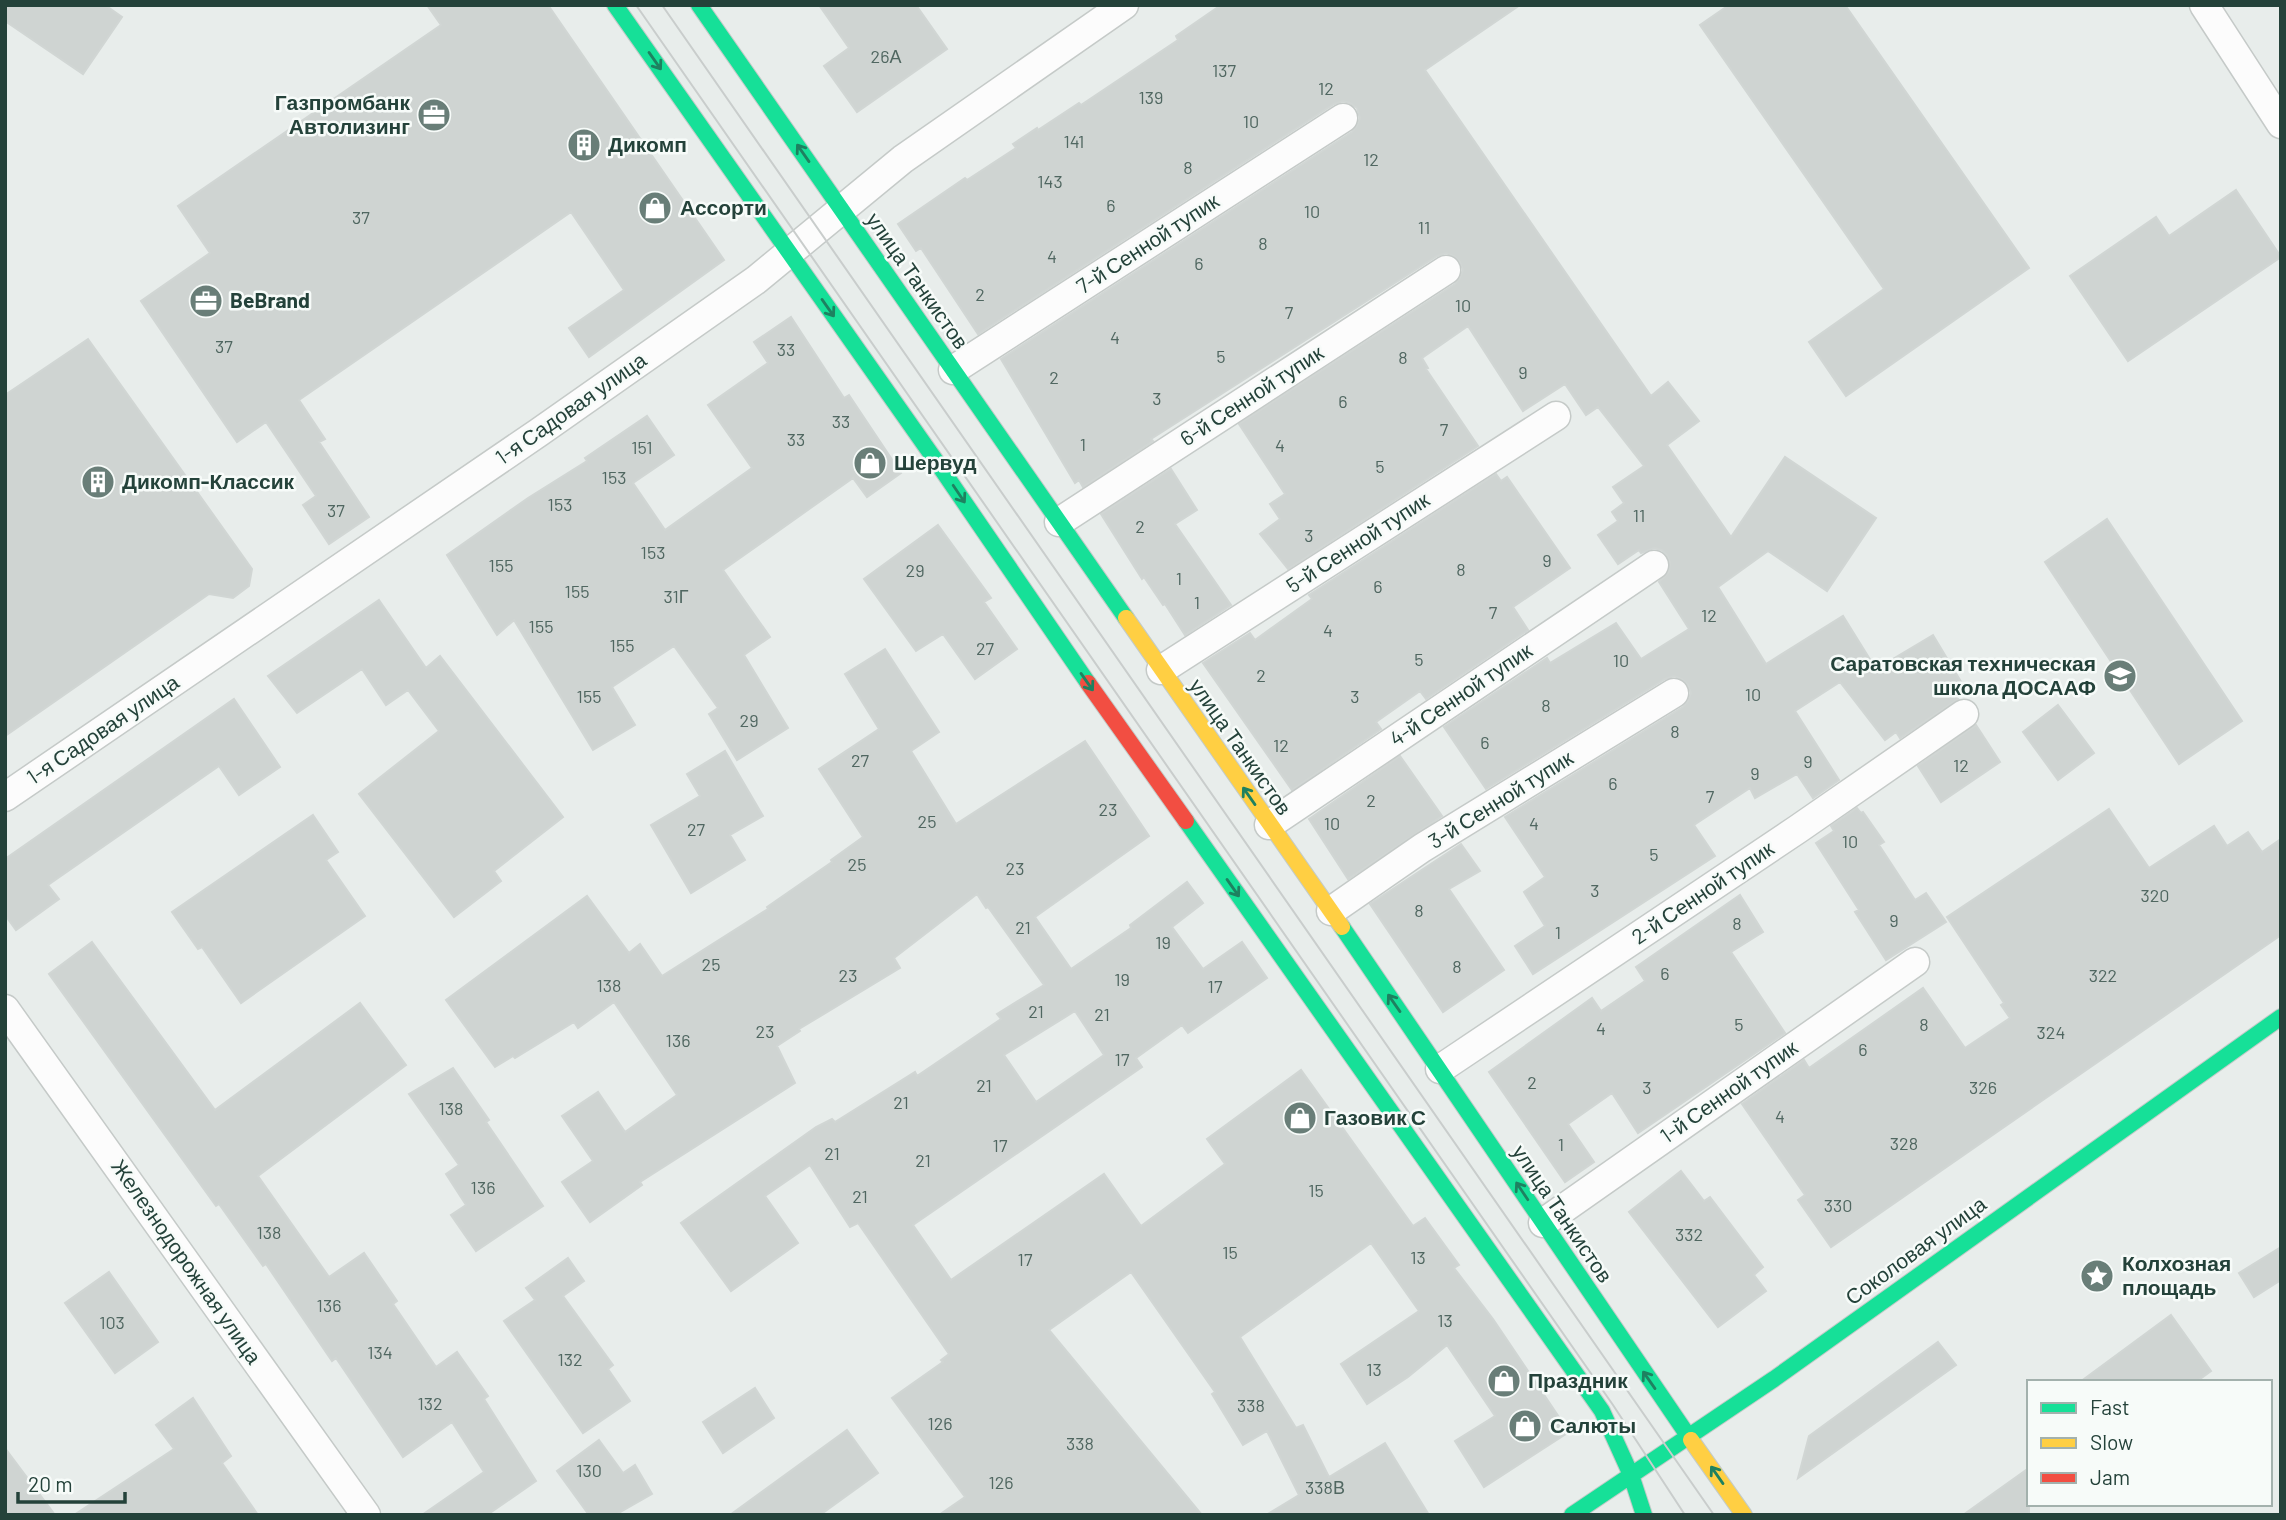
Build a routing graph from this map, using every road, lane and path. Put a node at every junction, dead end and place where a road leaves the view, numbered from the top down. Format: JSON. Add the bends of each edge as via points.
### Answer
{"nodes":[{"id":1,"x":615,"y":5,"type":"edge"},
{"id":2,"x":699,"y":5,"type":"edge"},
{"id":3,"x":1124,"y":5,"type":"edge"},
{"id":4,"x":2204,"y":5,"type":"edge"},
{"id":5,"x":1343,"y":118,"type":"dead end"},
{"id":6,"x":2281,"y":124,"type":"edge"},
{"id":7,"x":842,"y":209,"type":"junction"},
{"id":8,"x":788,"y":253,"type":"junction"},
{"id":9,"x":1446,"y":270,"type":"dead end"},
{"id":10,"x":953,"y":370,"type":"junction"},
{"id":11,"x":1556,"y":416,"type":"dead end"},
{"id":12,"x":1059,"y":522,"type":"junction"},
{"id":13,"x":1654,"y":565,"type":"dead end"},
{"id":14,"x":1161,"y":670,"type":"junction"},
{"id":15,"x":1674,"y":693,"type":"dead end"},
{"id":16,"x":1964,"y":713,"type":"dead end"},
{"id":17,"x":5,"y":797,"type":"edge"},
{"id":18,"x":1269,"y":825,"type":"junction"},
{"id":19,"x":1331,"y":911,"type":"junction"},
{"id":20,"x":1915,"y":962,"type":"dead end"},
{"id":21,"x":5,"y":1009,"type":"edge"},
{"id":22,"x":2281,"y":1017,"type":"edge"},
{"id":23,"x":1440,"y":1069,"type":"junction"},
{"id":24,"x":1543,"y":1223,"type":"junction"},
{"id":25,"x":1689,"y":1435,"type":"junction"},
{"id":26,"x":1631,"y":1475,"type":"junction"},
{"id":27,"x":366,"y":1515,"type":"edge"},
{"id":28,"x":1572,"y":1515,"type":"edge"},
{"id":29,"x":1644,"y":1515,"type":"edge"},
{"id":30,"x":1744,"y":1515,"type":"edge"}],
"edges":[{"from":1,"to":8,"type":"main road","one_way":true},
{"from":7,"to":2,"type":"main road","name":"улица Танкистов","one_way":true},
{"from":3,"to":7,"type":"street","name":"1-я Садовая улица","via":[[903,159]]},
{"from":4,"to":6,"type":"street"},
{"from":5,"to":10,"type":"street","name":"7-й Сенной тупик"},
{"from":7,"to":8,"type":"street","name":"1-я Садовая улица"},
{"from":7,"to":10,"type":"main road","name":"улица Танкистов"},
{"from":8,"to":17,"type":"street","name":"1-я Садовая улица","via":[[538,433]]},
{"from":8,"to":26,"type":"main road","one_way":true,"via":[[1602,1411]]},
{"from":9,"to":12,"type":"street","name":"6-й Сенной тупик"},
{"from":10,"to":12,"type":"main road","name":"улица Танкистов"},
{"from":11,"to":14,"type":"street","name":"5-й Сенной тупик"},
{"from":12,"to":14,"type":"main road","name":"улица Танкистов"},
{"from":13,"to":18,"type":"street","name":"4-й Сенной тупик"},
{"from":18,"to":14,"type":"main road","name":"улица Танкистов","one_way":true},
{"from":15,"to":19,"type":"street","name":"3-й Сенной тупик","via":[[1422,848]]},
{"from":16,"to":23,"type":"street","name":"2-й Сенной тупик"},
{"from":18,"to":19,"type":"main road","name":"улица Танкистов"},
{"from":23,"to":19,"type":"main road","name":"улица Танкистов","one_way":true},
{"from":20,"to":24,"type":"street","name":"1-й Сенной тупик"},
{"from":21,"to":27,"type":"street","name":"Железнодорожная улица"},
{"from":22,"to":25,"type":"main road","name":"Соколовая улица"},
{"from":24,"to":23,"type":"main road","name":"улица Танкистов","one_way":true},
{"from":25,"to":24,"type":"main road","name":"улица Танкистов","one_way":true},
{"from":25,"to":26,"type":"main road","name":"Соколовая улица"},
{"from":30,"to":25,"type":"main road","name":"улица Танкистов","one_way":true},
{"from":26,"to":28,"type":"main road","name":"Соколовая улица"},
{"from":26,"to":29,"type":"main road"}]}
